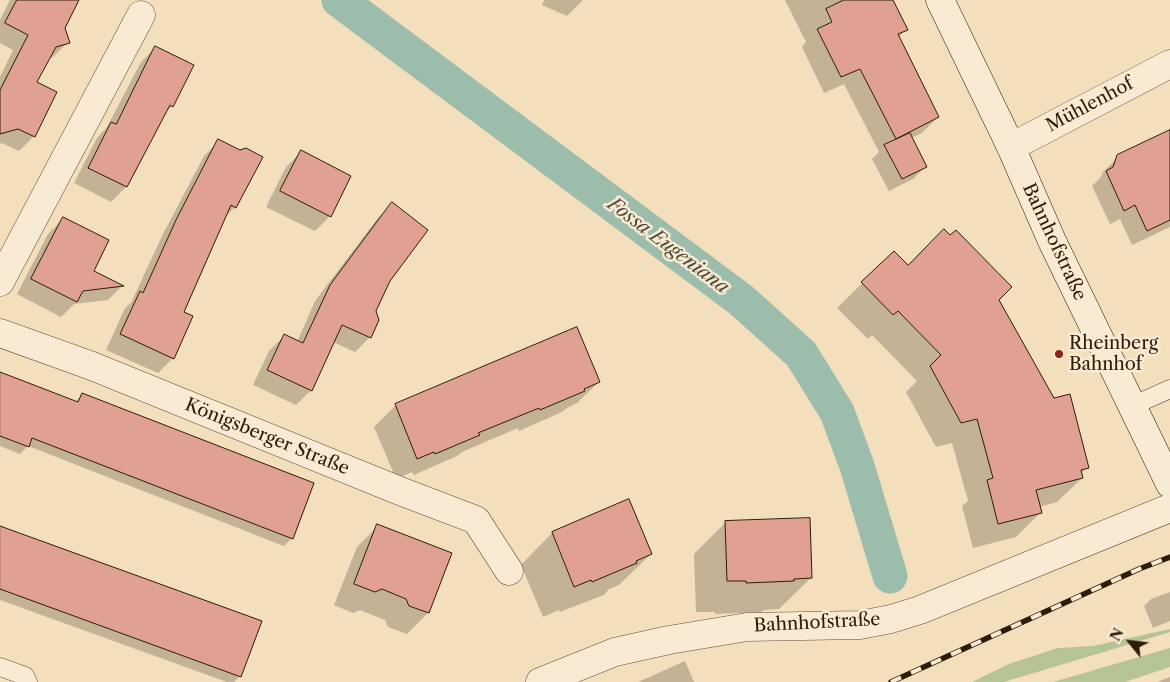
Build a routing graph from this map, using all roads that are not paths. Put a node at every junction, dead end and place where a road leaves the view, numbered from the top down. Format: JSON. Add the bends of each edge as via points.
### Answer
{"nodes":[{"id":1,"x":940,"y":0,"type":"edge"},
{"id":2,"x":141,"y":15,"type":"dead end"},
{"id":3,"x":1170,"y":64,"type":"edge"},
{"id":4,"x":1011,"y":147,"type":"junction"},
{"id":5,"x":0,"y":282,"type":"edge"},
{"id":6,"x":0,"y":333,"type":"edge"},
{"id":7,"x":1170,"y":389,"type":"edge"},
{"id":8,"x":1132,"y":406,"type":"junction"},
{"id":9,"x":1170,"y":484,"type":"edge"},
{"id":10,"x":1170,"y":508,"type":"edge"},
{"id":11,"x":509,"y":571,"type":"dead end"},
{"id":12,"x":0,"y":667,"type":"edge"},
{"id":13,"x":28,"y":682,"type":"edge"},
{"id":14,"x":540,"y":682,"type":"edge"}],
"edges":[{"from":1,"to":4,"type":"street","name":"Bahnhofstraße"},
{"from":2,"to":5,"type":"street"},
{"from":3,"to":4,"type":"street","name":"Mühlenhof"},
{"from":4,"to":8,"type":"street","name":"Bahnhofstraße","via":[[1052,241]]},
{"from":6,"to":11,"type":"street","name":"Königsberger Straße","via":[[92,366],[476,520]]},
{"from":7,"to":8,"type":"lane"},
{"from":8,"to":9,"type":"street","name":"Bahnhofstraße"},
{"from":10,"to":14,"type":"street","name":"Bahnhofstraße","via":[[891,619],[860,625],[747,627],[707,633],[616,652]]},
{"from":12,"to":13,"type":"lane","via":[[24,676]]}]}
